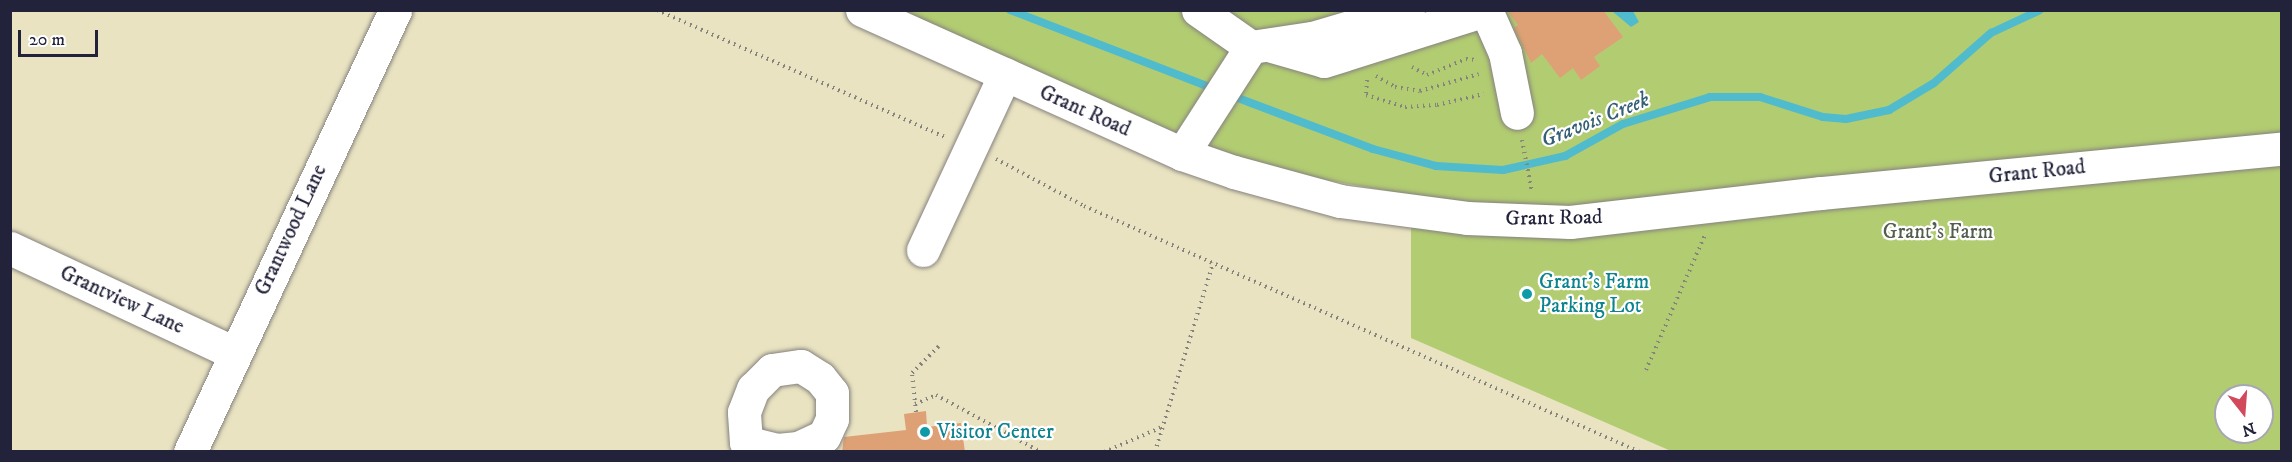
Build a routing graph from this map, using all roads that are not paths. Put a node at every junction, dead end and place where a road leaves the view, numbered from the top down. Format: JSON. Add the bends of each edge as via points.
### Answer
{"nodes":[{"id":1,"x":395,"y":10,"type":"edge"},
{"id":2,"x":862,"y":10,"type":"edge"},
{"id":3,"x":1198,"y":10,"type":"edge"},
{"id":4,"x":1408,"y":10,"type":"edge"},
{"id":5,"x":1251,"y":55,"type":"junction"},
{"id":6,"x":1005,"y":74,"type":"junction"},
{"id":7,"x":1514,"y":100,"type":"road end"},
{"id":8,"x":2282,"y":149,"type":"edge"},
{"id":9,"x":1182,"y":154,"type":"junction"},
{"id":10,"x":10,"y":248,"type":"edge"},
{"id":11,"x":923,"y":250,"type":"dead end"},
{"id":12,"x":234,"y":352,"type":"junction"},
{"id":13,"x":190,"y":452,"type":"edge"}],
"edges":[{"from":1,"to":12,"type":"street","name":"Grantwood Lane"},
{"from":2,"to":6,"type":"street","name":"Grant Road"},
{"from":3,"to":5,"type":"street"},
{"from":4,"to":5,"type":"street"},
{"from":5,"to":7,"type":"street","via":[[1324,62],[1486,10],[1505,53]]},
{"from":5,"to":9,"type":"street"},
{"from":6,"to":9,"type":"street","name":"Grant Road"},
{"from":6,"to":11,"type":"street"},
{"from":8,"to":9,"type":"street","name":"Grant Road","via":[[1538,222],[1467,218],[1340,201]]},
{"from":10,"to":12,"type":"street","name":"Grantview Lane"},
{"from":12,"to":13,"type":"street","name":"Grantwood Lane"}]}
